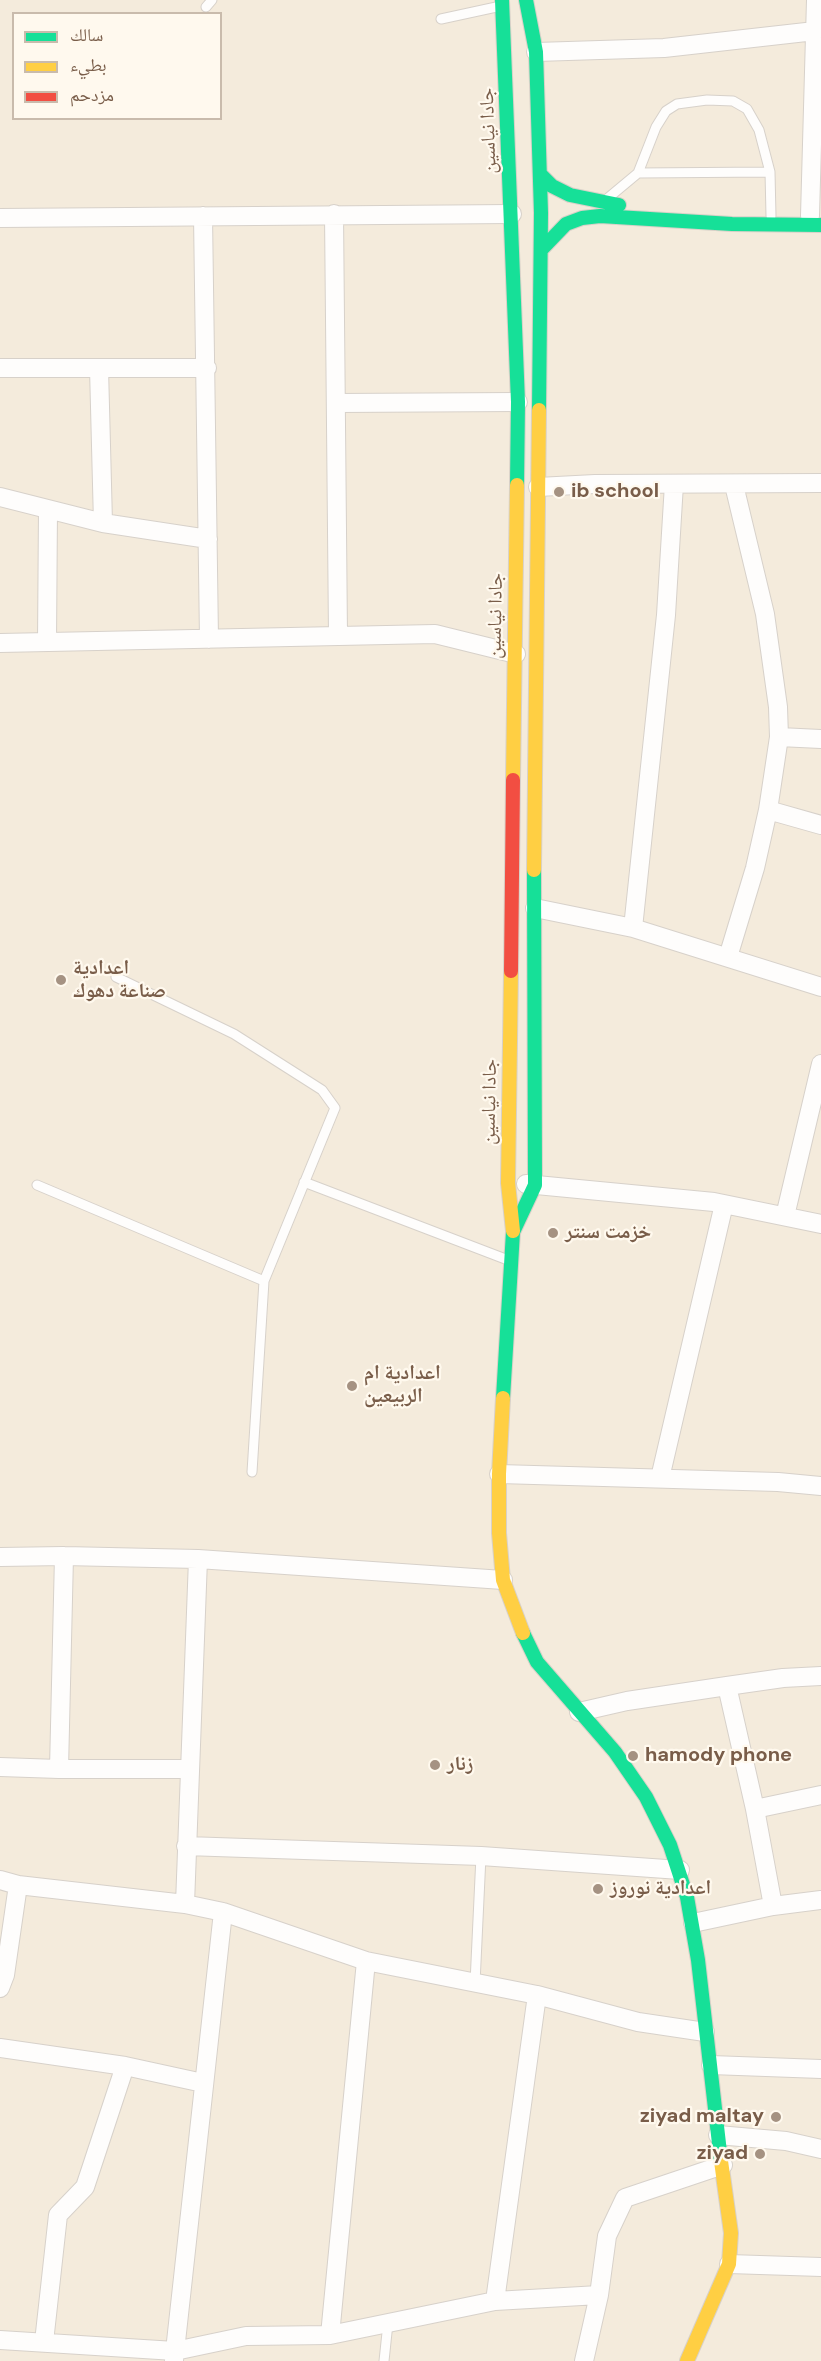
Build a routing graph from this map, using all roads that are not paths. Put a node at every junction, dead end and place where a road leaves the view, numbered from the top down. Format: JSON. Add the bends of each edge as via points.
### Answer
{"nodes":[{"id":1,"x":526,"y":0,"type":"edge"},
{"id":2,"x":816,"y":0,"type":"edge"},
{"id":3,"x":503,"y":3,"type":"edge"},
{"id":4,"x":441,"y":19,"type":"dead end"},
{"id":5,"x":815,"y":31,"type":"junction"},
{"id":6,"x":536,"y":52,"type":"junction"},
{"id":7,"x":770,"y":172,"type":"junction"},
{"id":8,"x":638,"y":173,"type":"junction"},
{"id":9,"x":540,"y":174,"type":"junction"},
{"id":10,"x":575,"y":196,"type":"junction"},
{"id":11,"x":601,"y":203,"type":"junction"},
{"id":12,"x":334,"y":214,"type":"junction"},
{"id":13,"x":512,"y":214,"type":"junction"},
{"id":14,"x":203,"y":216,"type":"junction"},
{"id":15,"x":771,"y":216,"type":"junction"},
{"id":16,"x":0,"y":218,"type":"edge"},
{"id":17,"x":817,"y":219,"type":"edge"},
{"id":18,"x":573,"y":220,"type":"junction"},
{"id":19,"x":541,"y":250,"type":"junction"},
{"id":20,"x":0,"y":368,"type":"edge"},
{"id":21,"x":99,"y":368,"type":"junction"},
{"id":22,"x":207,"y":368,"type":"junction"},
{"id":23,"x":518,"y":402,"type":"junction"},
{"id":24,"x":337,"y":403,"type":"junction"},
{"id":25,"x":518,"y":432,"type":"junction"},
{"id":26,"x":539,"y":432,"type":"junction"},
{"id":27,"x":821,"y":483,"type":"edge"},
{"id":28,"x":674,"y":484,"type":"junction"},
{"id":29,"x":734,"y":485,"type":"junction"},
{"id":30,"x":538,"y":487,"type":"junction"},
{"id":31,"x":0,"y":496,"type":"edge"},
{"id":32,"x":48,"y":509,"type":"junction"},
{"id":33,"x":103,"y":523,"type":"junction"},
{"id":34,"x":208,"y":539,"type":"junction"},
{"id":35,"x":338,"y":636,"type":"junction"},
{"id":36,"x":209,"y":639,"type":"junction"},
{"id":37,"x":47,"y":642,"type":"junction"},
{"id":38,"x":0,"y":643,"type":"edge"},
{"id":39,"x":516,"y":654,"type":"junction"},
{"id":40,"x":779,"y":737,"type":"junction"},
{"id":41,"x":821,"y":739,"type":"edge"},
{"id":42,"x":768,"y":810,"type":"junction"},
{"id":43,"x":821,"y":825,"type":"edge"},
{"id":44,"x":535,"y":908,"type":"junction"},
{"id":45,"x":633,"y":928,"type":"junction"},
{"id":46,"x":728,"y":957,"type":"junction"},
{"id":47,"x":116,"y":977,"type":"dead end"},
{"id":48,"x":821,"y":987,"type":"edge"},
{"id":49,"x":820,"y":1070,"type":"edge"},
{"id":50,"x":304,"y":1182,"type":"junction"},
{"id":51,"x":508,"y":1183,"type":"junction"},
{"id":52,"x":37,"y":1185,"type":"dead end"},
{"id":53,"x":535,"y":1185,"type":"junction"},
{"id":54,"x":724,"y":1204,"type":"junction"},
{"id":55,"x":785,"y":1216,"type":"junction"},
{"id":56,"x":821,"y":1224,"type":"edge"},
{"id":57,"x":513,"y":1232,"type":"junction"},
{"id":58,"x":513,"y":1262,"type":"junction"},
{"id":59,"x":264,"y":1281,"type":"junction"},
{"id":60,"x":252,"y":1472,"type":"dead end"},
{"id":61,"x":499,"y":1474,"type":"junction"},
{"id":62,"x":660,"y":1478,"type":"junction"},
{"id":63,"x":821,"y":1486,"type":"edge"},
{"id":64,"x":64,"y":1556,"type":"junction"},
{"id":65,"x":0,"y":1557,"type":"edge"},
{"id":66,"x":198,"y":1559,"type":"junction"},
{"id":67,"x":502,"y":1580,"type":"junction"},
{"id":68,"x":821,"y":1676,"type":"edge"},
{"id":69,"x":727,"y":1686,"type":"junction"},
{"id":70,"x":579,"y":1712,"type":"junction"},
{"id":71,"x":0,"y":1767,"type":"edge"},
{"id":72,"x":189,"y":1768,"type":"junction"},
{"id":73,"x":59,"y":1769,"type":"junction"},
{"id":74,"x":821,"y":1795,"type":"edge"},
{"id":75,"x":756,"y":1809,"type":"junction"},
{"id":76,"x":186,"y":1846,"type":"junction"},
{"id":77,"x":482,"y":1856,"type":"junction"},
{"id":78,"x":680,"y":1870,"type":"junction"},
{"id":79,"x":9,"y":1882,"type":"edge"},
{"id":80,"x":821,"y":1900,"type":"edge"},
{"id":81,"x":185,"y":1904,"type":"junction"},
{"id":82,"x":772,"y":1906,"type":"junction"},
{"id":83,"x":223,"y":1912,"type":"junction"},
{"id":84,"x":693,"y":1923,"type":"junction"},
{"id":85,"x":366,"y":1961,"type":"junction"},
{"id":86,"x":475,"y":1983,"type":"junction"},
{"id":87,"x":0,"y":1988,"type":"edge"},
{"id":88,"x":537,"y":1995,"type":"junction"},
{"id":89,"x":705,"y":2032,"type":"junction"},
{"id":90,"x":0,"y":2048,"type":"edge"},
{"id":91,"x":125,"y":2066,"type":"junction"},
{"id":92,"x":711,"y":2066,"type":"junction"},
{"id":93,"x":821,"y":2068,"type":"edge"},
{"id":94,"x":203,"y":2083,"type":"junction"},
{"id":95,"x":718,"y":2135,"type":"junction"},
{"id":96,"x":821,"y":2149,"type":"edge"},
{"id":97,"x":723,"y":2164,"type":"junction"},
{"id":98,"x":729,"y":2264,"type":"junction"},
{"id":99,"x":821,"y":2267,"type":"edge"},
{"id":100,"x":599,"y":2295,"type":"junction"},
{"id":101,"x":495,"y":2301,"type":"junction"},
{"id":102,"x":388,"y":2323,"type":"junction"},
{"id":103,"x":330,"y":2335,"type":"junction"},
{"id":104,"x":0,"y":2340,"type":"edge"},
{"id":105,"x":44,"y":2342,"type":"junction"},
{"id":106,"x":175,"y":2356,"type":"edge"},
{"id":107,"x":694,"y":2356,"type":"edge"},
{"id":108,"x":384,"y":2361,"type":"edge"},
{"id":109,"x":584,"y":2361,"type":"edge"}],
"edges":[{"from":1,"to":6,"type":"street","name":"جادا نیاسین"},
{"from":2,"to":5,"type":"street"},
{"from":3,"to":4,"type":"lane"},
{"from":3,"to":13,"type":"street","name":"جادا نیاسین"},
{"from":5,"to":6,"type":"street","via":[[664,48]]},
{"from":5,"to":17,"type":"street"},
{"from":6,"to":9,"type":"street","name":"جادا نیاسین"},
{"from":7,"to":8,"type":"lane"},
{"from":7,"to":8,"type":"lane","via":[[759,130],[747,109],[734,100],[707,100],[677,104],[666,111]]},
{"from":7,"to":15,"type":"lane"},
{"from":8,"to":11,"type":"lane"},
{"from":9,"to":10,"type":"street","via":[[552,186]]},
{"from":9,"to":19,"type":"street","name":"جادا نیاسین"},
{"from":10,"to":11,"type":"street"},
{"from":10,"to":18,"type":"street","via":[[562,208]]},
{"from":11,"to":15,"type":"street"},
{"from":12,"to":13,"type":"street"},
{"from":12,"to":14,"type":"street"},
{"from":12,"to":24,"type":"street"},
{"from":13,"to":23,"type":"street","name":"جادا نیاسین"},
{"from":14,"to":16,"type":"street"},
{"from":14,"to":22,"type":"street"},
{"from":15,"to":17,"type":"street"},
{"from":17,"to":18,"type":"street","via":[[732,224],[600,216]]},
{"from":18,"to":19,"type":"street","via":[[560,228]]},
{"from":19,"to":26,"type":"street","name":"جادا نیاسین"},
{"from":20,"to":21,"type":"street"},
{"from":21,"to":22,"type":"street"},
{"from":21,"to":33,"type":"street"},
{"from":22,"to":34,"type":"street"},
{"from":23,"to":24,"type":"street"},
{"from":23,"to":25,"type":"street","name":"جادا نیاسین"},
{"from":24,"to":35,"type":"street"},
{"from":25,"to":26,"type":"street"},
{"from":25,"to":39,"type":"street","name":"جادا نیاسین"},
{"from":26,"to":30,"type":"street","name":"جادا نیاسین"},
{"from":27,"to":29,"type":"street"},
{"from":28,"to":29,"type":"street"},
{"from":28,"to":30,"type":"street"},
{"from":28,"to":45,"type":"street","via":[[666,615]]},
{"from":29,"to":40,"type":"street","via":[[765,614]]},
{"from":30,"to":44,"type":"street","name":"جادا نیاسین"},
{"from":31,"to":32,"type":"street"},
{"from":32,"to":33,"type":"street"},
{"from":32,"to":37,"type":"street"},
{"from":33,"to":34,"type":"street"},
{"from":34,"to":36,"type":"street"},
{"from":35,"to":36,"type":"street"},
{"from":35,"to":39,"type":"street","via":[[435,634]]},
{"from":36,"to":37,"type":"street"},
{"from":37,"to":38,"type":"street"},
{"from":39,"to":51,"type":"street","name":"جادا نیاسین"},
{"from":40,"to":41,"type":"street"},
{"from":40,"to":42,"type":"street"},
{"from":42,"to":43,"type":"street"},
{"from":42,"to":46,"type":"street"},
{"from":44,"to":45,"type":"street"},
{"from":44,"to":53,"type":"street","name":"جادا نیاسین"},
{"from":45,"to":46,"type":"street"},
{"from":46,"to":48,"type":"street"},
{"from":47,"to":50,"type":"lane","via":[[234,1034],[322,1090],[335,1108]]},
{"from":49,"to":55,"type":"street"},
{"from":50,"to":58,"type":"lane"},
{"from":50,"to":59,"type":"lane"},
{"from":51,"to":53,"type":"street"},
{"from":51,"to":57,"type":"street","name":"جادا نیاسین"},
{"from":52,"to":59,"type":"lane"},
{"from":53,"to":54,"type":"street"},
{"from":53,"to":57,"type":"street"},
{"from":54,"to":55,"type":"street"},
{"from":54,"to":62,"type":"street"},
{"from":55,"to":56,"type":"street"},
{"from":57,"to":58,"type":"street","name":"جادا نیاسین"},
{"from":58,"to":61,"type":"street","name":"جادا نیاسین"},
{"from":59,"to":60,"type":"lane"},
{"from":61,"to":62,"type":"street"},
{"from":61,"to":67,"type":"street","name":"جادا نیاسین"},
{"from":62,"to":63,"type":"street"},
{"from":64,"to":65,"type":"street"},
{"from":64,"to":66,"type":"street"},
{"from":64,"to":73,"type":"street"},
{"from":66,"to":67,"type":"street"},
{"from":66,"to":72,"type":"street"},
{"from":67,"to":70,"type":"street","name":"جادا نیاسین","via":[[537,1662]]},
{"from":68,"to":69,"type":"street"},
{"from":69,"to":70,"type":"street"},
{"from":69,"to":75,"type":"street"},
{"from":70,"to":78,"type":"street","name":"جادا نیاسین","via":[[615,1752],[641,1790]]},
{"from":71,"to":73,"type":"street"},
{"from":72,"to":73,"type":"street"},
{"from":72,"to":76,"type":"street"},
{"from":74,"to":75,"type":"street"},
{"from":75,"to":82,"type":"street"},
{"from":76,"to":77,"type":"street"},
{"from":76,"to":81,"type":"street"},
{"from":77,"to":78,"type":"street"},
{"from":77,"to":86,"type":"lane"},
{"from":78,"to":84,"type":"street","name":"جادا نیاسین"},
{"from":79,"to":81,"type":"street"},
{"from":79,"to":87,"type":"street","via":[[5,1975]]},
{"from":80,"to":82,"type":"street"},
{"from":81,"to":83,"type":"street"},
{"from":82,"to":84,"type":"street"},
{"from":83,"to":85,"type":"street"},
{"from":83,"to":94,"type":"street"},
{"from":84,"to":89,"type":"street","name":"جادا نیاسین"},
{"from":85,"to":86,"type":"street"},
{"from":85,"to":103,"type":"street"},
{"from":86,"to":88,"type":"street"},
{"from":88,"to":89,"type":"street","via":[[638,2022]]},
{"from":88,"to":101,"type":"street"},
{"from":89,"to":92,"type":"street","name":"جادا نیاسین"},
{"from":90,"to":91,"type":"street"},
{"from":91,"to":94,"type":"street"},
{"from":91,"to":105,"type":"street","via":[[85,2187],[58,2214]]},
{"from":92,"to":93,"type":"street"},
{"from":92,"to":95,"type":"street","name":"جادا نیاسین"},
{"from":94,"to":106,"type":"street"},
{"from":95,"to":96,"type":"street","via":[[786,2141]]},
{"from":95,"to":97,"type":"street","name":"جادا نیاسین"},
{"from":97,"to":98,"type":"street","name":"جادا نیاسین","via":[[731,2233]]},
{"from":97,"to":100,"type":"street","via":[[625,2198],[607,2236]]},
{"from":98,"to":99,"type":"street"},
{"from":98,"to":107,"type":"street","name":"جادا نیاسین"},
{"from":100,"to":101,"type":"street"},
{"from":100,"to":109,"type":"street"},
{"from":101,"to":102,"type":"street"},
{"from":102,"to":103,"type":"street"},
{"from":102,"to":108,"type":"lane"},
{"from":103,"to":106,"type":"street","via":[[246,2336]]},
{"from":104,"to":105,"type":"street"},
{"from":105,"to":106,"type":"street"}]}
